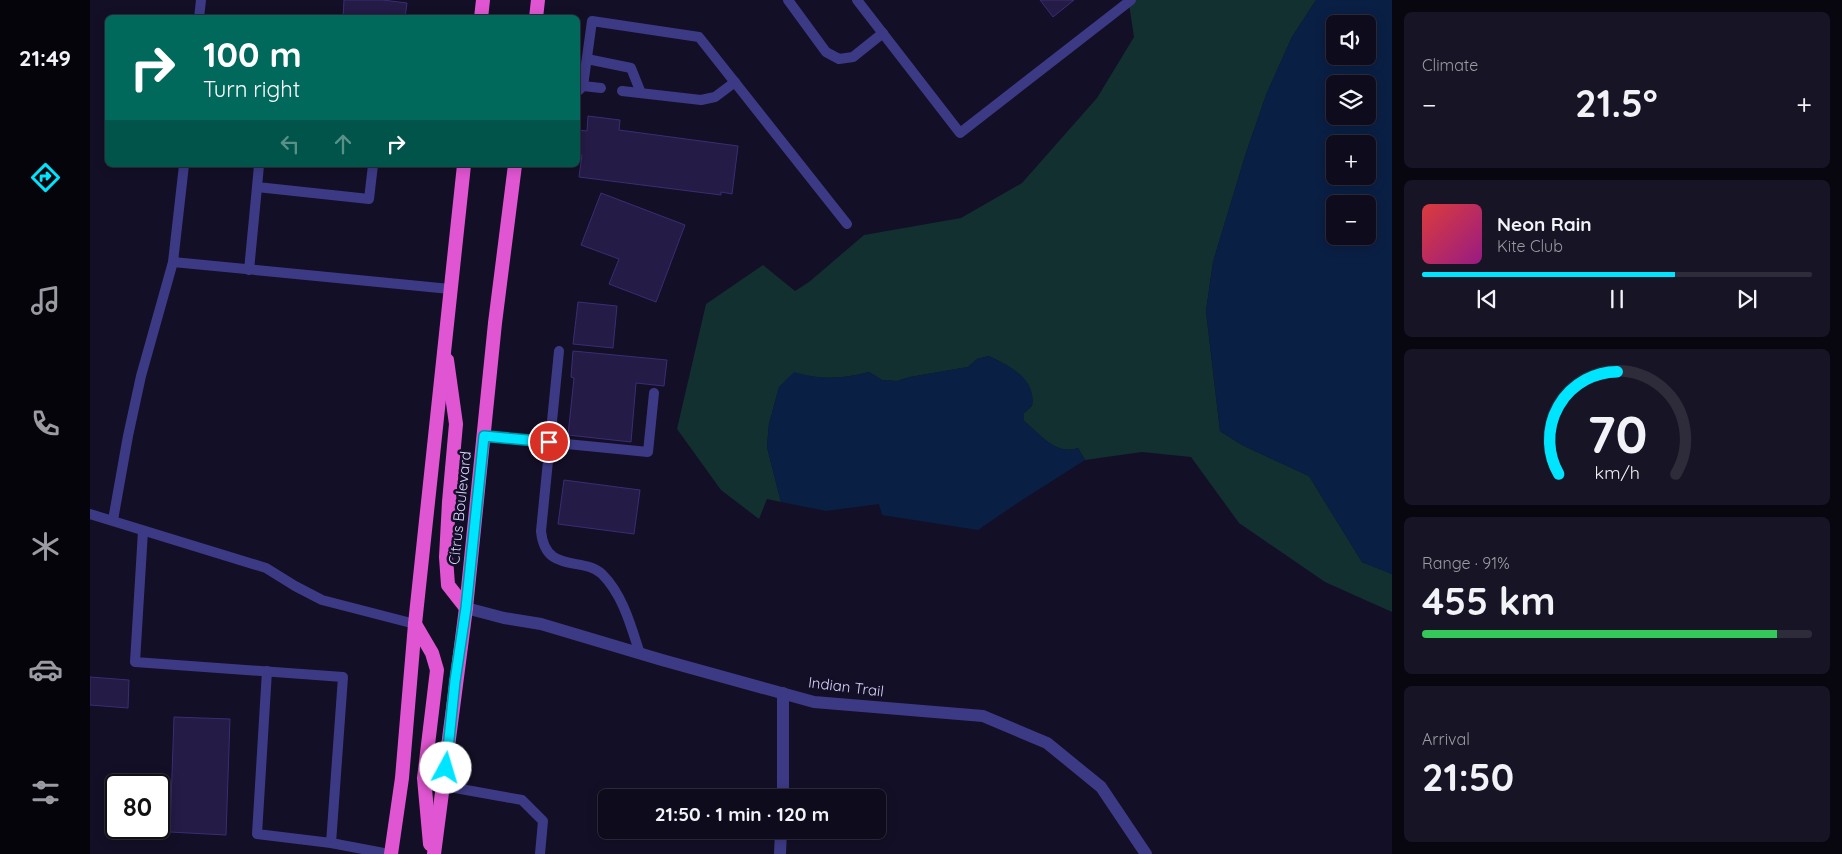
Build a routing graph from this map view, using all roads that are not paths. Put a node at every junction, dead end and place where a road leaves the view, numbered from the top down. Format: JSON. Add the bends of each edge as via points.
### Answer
{"nodes":[{"id":1,"x":201,"y":0,"type":"edge"},
{"id":2,"x":484,"y":0,"type":"edge"},
{"id":3,"x":538,"y":0,"type":"edge"},
{"id":4,"x":788,"y":0,"type":"edge"},
{"id":5,"x":857,"y":0,"type":"edge"},
{"id":6,"x":1131,"y":0,"type":"edge"},
{"id":7,"x":200,"y":15,"type":"edge"},
{"id":8,"x":482,"y":15,"type":"edge"},
{"id":9,"x":536,"y":15,"type":"edge"},
{"id":10,"x":883,"y":33,"type":"junction"},
{"id":11,"x":587,"y":59,"type":"junction"},
{"id":12,"x":735,"y":82,"type":"junction"},
{"id":13,"x":580,"y":88,"type":"edge"},
{"id":14,"x":600,"y":88,"type":"dead end"},
{"id":15,"x":622,"y":91,"type":"dead end"},
{"id":16,"x":641,"y":93,"type":"junction"},
{"id":17,"x":184,"y":167,"type":"edge"},
{"id":18,"x":260,"y":167,"type":"edge"},
{"id":19,"x":373,"y":167,"type":"edge"},
{"id":20,"x":464,"y":167,"type":"edge"},
{"id":21,"x":515,"y":167,"type":"edge"},
{"id":22,"x":257,"y":187,"type":"junction"},
{"id":23,"x":847,"y":224,"type":"dead end"},
{"id":24,"x":173,"y":262,"type":"junction"},
{"id":25,"x":249,"y":270,"type":"junction"},
{"id":26,"x":450,"y":290,"type":"junction"},
{"id":27,"x":444,"y":337,"type":"junction"},
{"id":28,"x":558,"y":351,"type":"dead end"},
{"id":29,"x":654,"y":393,"type":"dead end"},
{"id":30,"x":484,"y":436,"type":"junction"},
{"id":31,"x":549,"y":442,"type":"junction"},
{"id":32,"x":90,"y":514,"type":"edge"},
{"id":33,"x":113,"y":520,"type":"junction"},
{"id":34,"x":144,"y":530,"type":"junction"},
{"id":35,"x":466,"y":608,"type":"junction"},
{"id":36,"x":415,"y":624,"type":"junction"},
{"id":37,"x":640,"y":654,"type":"junction"},
{"id":38,"x":267,"y":671,"type":"junction"},
{"id":39,"x":783,"y":693,"type":"junction"},
{"id":40,"x":444,"y":786,"type":"junction"},
{"id":41,"x":784,"y":789,"type":"edge"},
{"id":42,"x":781,"y":839,"type":"edge"},
{"id":43,"x":331,"y":843,"type":"junction"},
{"id":44,"x":390,"y":854,"type":"edge"},
{"id":45,"x":433,"y":854,"type":"edge"},
{"id":46,"x":540,"y":854,"type":"edge"},
{"id":47,"x":780,"y":854,"type":"edge"},
{"id":48,"x":1146,"y":854,"type":"edge"}],
"edges":[{"from":1,"to":7,"type":"lane"},
{"from":2,"to":8,"type":"highway"},
{"from":3,"to":9,"type":"highway"},
{"from":4,"to":10,"type":"lane","via":[[826,52],[839,59],[853,57]]},
{"from":5,"to":10,"type":"lane"},
{"from":6,"to":10,"type":"lane","via":[[960,133]]},
{"from":11,"to":12,"type":"lane","via":[[592,21],[699,37]]},
{"from":11,"to":13,"type":"lane"},
{"from":11,"to":16,"type":"lane","via":[[631,68]]},
{"from":12,"to":16,"type":"lane","via":[[715,97],[701,100]]},
{"from":12,"to":23,"type":"lane"},
{"from":13,"to":14,"type":"lane"},
{"from":15,"to":16,"type":"lane"},
{"from":17,"to":24,"type":"lane"},
{"from":18,"to":22,"type":"lane"},
{"from":19,"to":22,"type":"lane","via":[[369,200]]},
{"from":20,"to":26,"type":"highway"},
{"from":21,"to":30,"type":"highway","name":"Citrus Boulevard"},
{"from":22,"to":25,"type":"lane"},
{"from":24,"to":25,"type":"lane"},
{"from":24,"to":33,"type":"lane","via":[[141,376]]},
{"from":25,"to":26,"type":"lane"},
{"from":26,"to":27,"type":"highway"},
{"from":27,"to":35,"type":"highway","via":[[456,424],[448,511],[448,585]]},
{"from":27,"to":36,"type":"highway"},
{"from":28,"to":31,"type":"lane"},
{"from":29,"to":31,"type":"lane","via":[[648,452]]},
{"from":30,"to":31,"type":"lane"},
{"from":30,"to":35,"type":"highway","name":"Citrus Boulevard"},
{"from":31,"to":37,"type":"lane","via":[[540,531],[542,542],[548,552],[565,562],[600,571],[629,620]]},
{"from":32,"to":33,"type":"lane"},
{"from":33,"to":34,"type":"lane"},
{"from":34,"to":36,"type":"lane","via":[[266,568],[322,600]]},
{"from":34,"to":38,"type":"lane","via":[[135,662]]},
{"from":35,"to":37,"type":"street","name":"Indian Trail","via":[[541,624]]},
{"from":35,"to":40,"type":"highway","name":"Citrus Boulevard"},
{"from":36,"to":44,"type":"highway","via":[[402,778]]},
{"from":36,"to":45,"type":"highway","via":[[432,653],[437,670],[424,778]]},
{"from":37,"to":39,"type":"street","name":"Indian Trail"},
{"from":38,"to":43,"type":"lane","via":[[257,834]]},
{"from":38,"to":43,"type":"lane","via":[[342,677]]},
{"from":39,"to":41,"type":"street"},
{"from":39,"to":48,"type":"street","name":"Indian Trail","via":[[814,702],[983,716],[1048,744],[1100,787]]},
{"from":40,"to":45,"type":"highway","name":"Citrus Boulevard"},
{"from":40,"to":46,"type":"lane","via":[[522,800],[543,821]]},
{"from":42,"to":47,"type":"street"},
{"from":43,"to":44,"type":"lane"}]}
